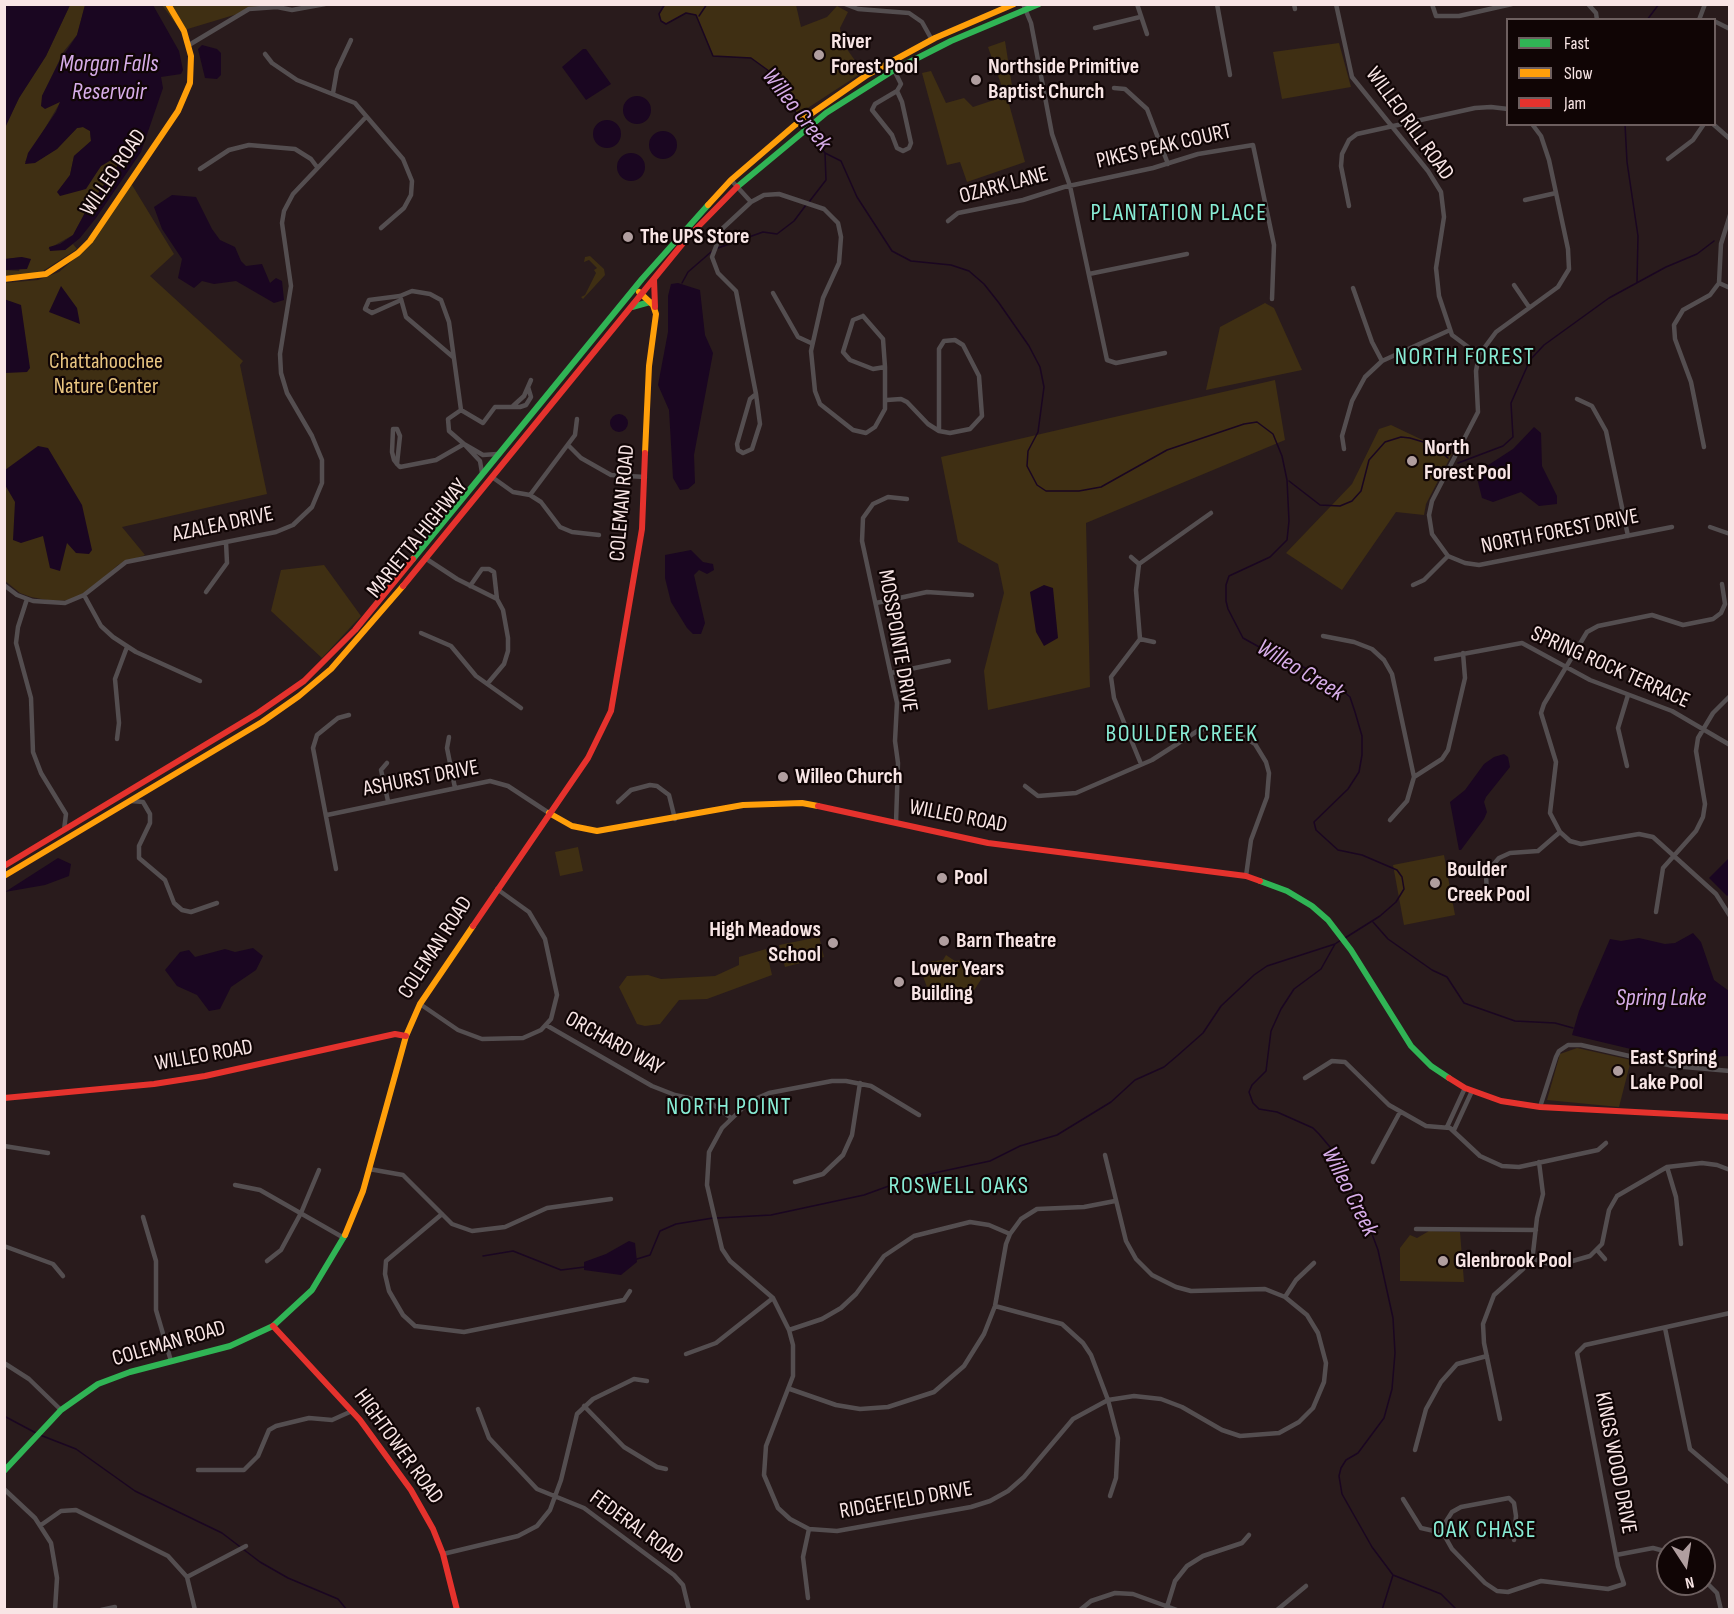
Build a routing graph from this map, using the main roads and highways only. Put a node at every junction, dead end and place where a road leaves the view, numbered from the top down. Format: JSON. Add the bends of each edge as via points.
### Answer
{"nodes":[{"id":1,"x":168,"y":4,"type":"edge"},
{"id":2,"x":1014,"y":4,"type":"edge"},
{"id":3,"x":1039,"y":4,"type":"edge"},
{"id":4,"x":1025,"y":7,"type":"edge"},
{"id":5,"x":4,"y":279,"type":"edge"},
{"id":6,"x":654,"y":279,"type":"junction"},
{"id":7,"x":634,"y":288,"type":"junction"},
{"id":8,"x":641,"y":294,"type":"junction"},
{"id":9,"x":653,"y":305,"type":"junction"},
{"id":10,"x":630,"y":308,"type":"junction"},
{"id":11,"x":549,"y":813,"type":"junction"},
{"id":12,"x":4,"y":866,"type":"edge"},
{"id":13,"x":4,"y":876,"type":"edge"},
{"id":14,"x":406,"y":1035,"type":"junction"},
{"id":15,"x":4,"y":1098,"type":"edge"},
{"id":16,"x":1730,"y":1117,"type":"edge"},
{"id":17,"x":273,"y":1326,"type":"junction"},
{"id":18,"x":4,"y":1472,"type":"edge"},
{"id":19,"x":457,"y":1610,"type":"edge"}],
"edges":[{"from":1,"to":5,"type":"main road","name":"WILLEO ROAD","via":[[189,45],[192,77],[183,102],[90,241],[52,271]]},
{"from":2,"to":7,"type":"main road","name":"MARIETTA HIGHWAY","via":[[932,40],[867,75],[810,113],[731,180]]},
{"from":3,"to":4,"type":"main road","name":"MARIETTA HIGHWAY"},
{"from":4,"to":6,"type":"main road","name":"MARIETTA HIGHWAY","via":[[894,70],[813,123],[737,187]]},
{"from":6,"to":8,"type":"main road","name":"MARIETTA HIGHWAY"},
{"from":6,"to":9,"type":"main road","name":"COLEMAN ROAD"},
{"from":7,"to":8,"type":"main road"},
{"from":7,"to":12,"type":"main road","name":"MARIETTA HIGHWAY","via":[[355,630],[304,681],[266,708]]},
{"from":8,"to":9,"type":"main road"},
{"from":8,"to":10,"type":"main road","name":"MARIETTA HIGHWAY"},
{"from":9,"to":10,"type":"main road"},
{"from":9,"to":11,"type":"main road","name":"COLEMAN ROAD","via":[[638,555],[611,711],[595,747]]},
{"from":10,"to":13,"type":"main road","name":"MARIETTA HIGHWAY","via":[[353,646],[308,689],[262,722]]},
{"from":11,"to":14,"type":"main road","name":"COLEMAN ROAD","via":[[420,1004]]},
{"from":11,"to":16,"type":"main road","name":"WILLEO ROAD","via":[[572,826],[592,831],[741,805],[811,804],[988,843],[1246,876],[1287,891],[1328,920],[1411,1046],[1431,1066],[1469,1090],[1501,1101],[1540,1107]]},
{"from":14,"to":15,"type":"main road","name":"WILLEO ROAD","via":[[395,1034],[154,1084]]},
{"from":14,"to":17,"type":"main road","name":"COLEMAN ROAD","via":[[355,1214],[312,1290]]},
{"from":17,"to":18,"type":"main road","name":"COLEMAN ROAD","via":[[230,1346],[103,1382],[61,1410]]},
{"from":17,"to":19,"type":"main road","name":"HIGHTOWER ROAD","via":[[352,1411],[415,1496],[443,1554]]}]}
